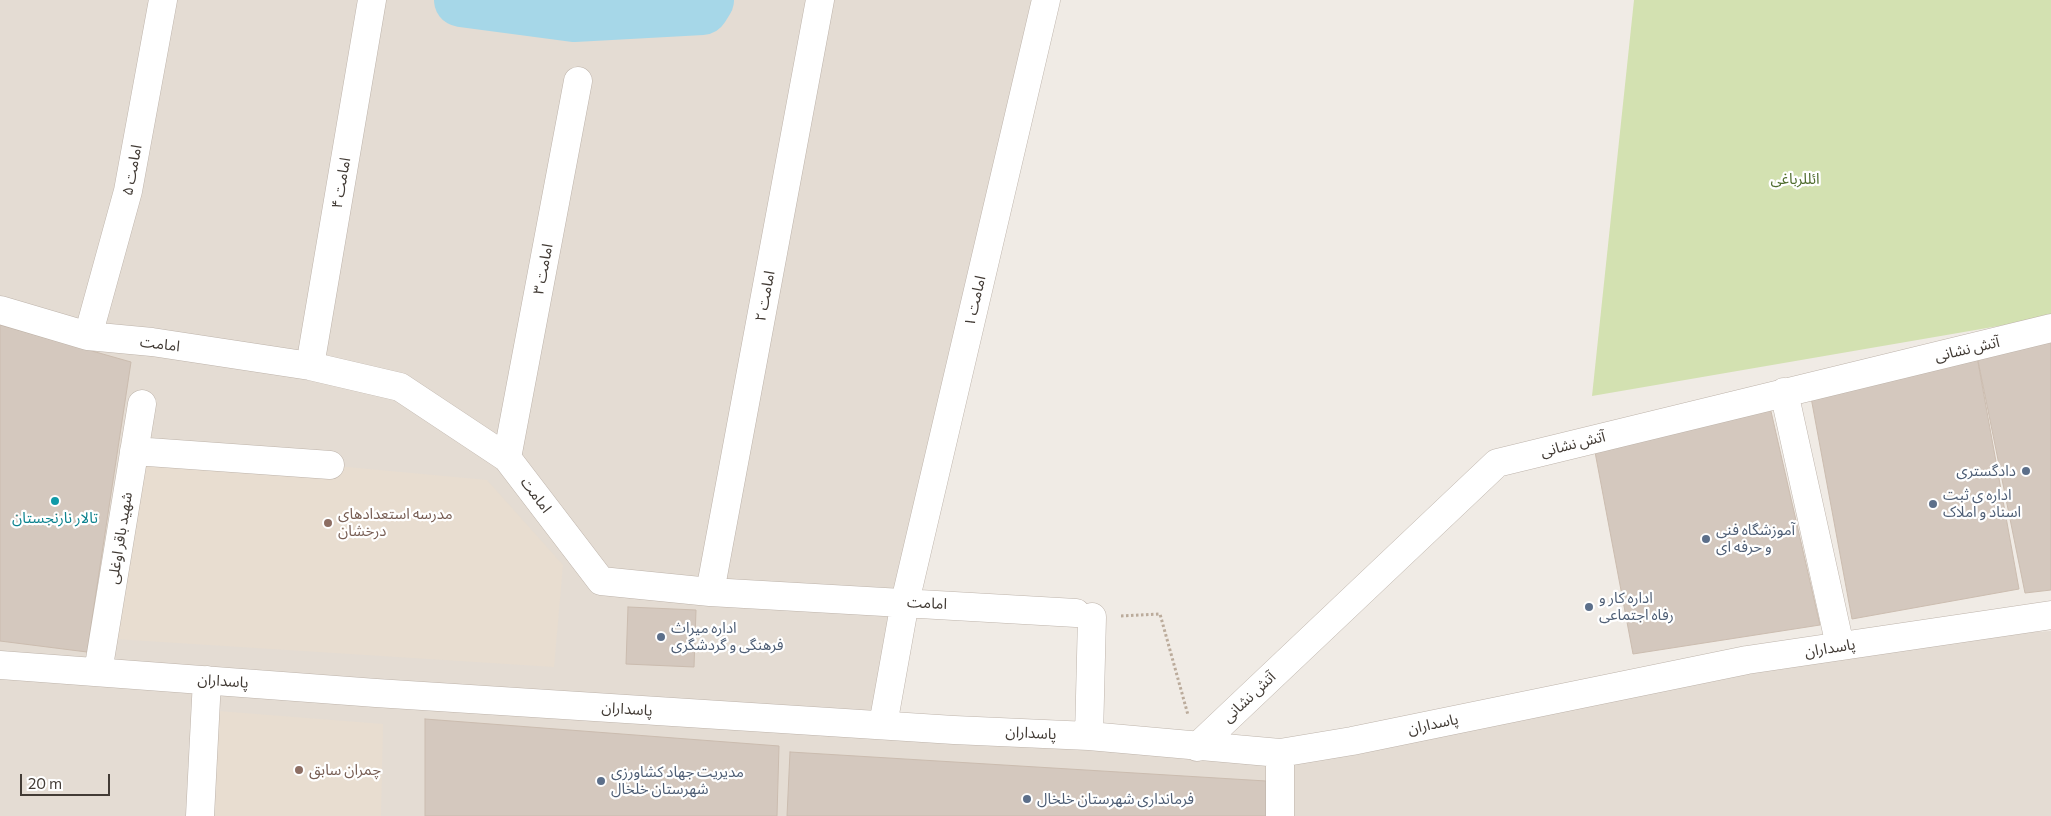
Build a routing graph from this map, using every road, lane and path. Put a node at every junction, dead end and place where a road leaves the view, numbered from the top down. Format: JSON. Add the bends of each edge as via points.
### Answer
{"nodes":[{"id":1,"x":163,"y":0,"type":"edge"},
{"id":2,"x":372,"y":0,"type":"edge"},
{"id":3,"x":820,"y":0,"type":"edge"},
{"id":4,"x":1046,"y":0,"type":"edge"},
{"id":5,"x":578,"y":81,"type":"dead end"},
{"id":6,"x":0,"y":310,"type":"edge"},
{"id":7,"x":2051,"y":328,"type":"edge"},
{"id":8,"x":88,"y":336,"type":"junction"},
{"id":9,"x":310,"y":366,"type":"junction"},
{"id":10,"x":1784,"y":392,"type":"junction"},
{"id":11,"x":142,"y":404,"type":"dead end"},
{"id":12,"x":134,"y":451,"type":"junction"},
{"id":13,"x":507,"y":458,"type":"junction"},
{"id":14,"x":330,"y":465,"type":"dead end"},
{"id":15,"x":710,"y":592,"type":"junction"},
{"id":16,"x":905,"y":602,"type":"junction"},
{"id":17,"x":1084,"y":615,"type":"junction"},
{"id":18,"x":2051,"y":615,"type":"edge"},
{"id":19,"x":1840,"y":646,"type":"junction"},
{"id":20,"x":1,"y":669,"type":"edge"},
{"id":21,"x":98,"y":672,"type":"junction"},
{"id":22,"x":207,"y":680,"type":"junction"},
{"id":23,"x":883,"y":725,"type":"junction"},
{"id":24,"x":1089,"y":736,"type":"junction"},
{"id":25,"x":1197,"y":747,"type":"junction"},
{"id":26,"x":1280,"y":753,"type":"junction"},
{"id":27,"x":200,"y":816,"type":"edge"},
{"id":28,"x":1280,"y":816,"type":"edge"}],
"edges":[{"from":1,"to":8,"type":"street","name":"امامت ۵","via":[[128,190]]},
{"from":2,"to":9,"type":"street","name":"امامت ۴"},
{"from":3,"to":15,"type":"street","name":"امامت ۲"},
{"from":4,"to":16,"type":"street","name":"امامت ۱"},
{"from":5,"to":13,"type":"street","name":"امامت ۳"},
{"from":6,"to":8,"type":"street","name":"امامت"},
{"from":7,"to":10,"type":"street","name":"آتش نشانی"},
{"from":8,"to":9,"type":"street","name":"امامت","via":[[152,342]]},
{"from":9,"to":13,"type":"street","name":"امامت","via":[[400,388]]},
{"from":10,"to":19,"type":"street"},
{"from":10,"to":25,"type":"street","name":"آتش نشانی","via":[[1497,463]]},
{"from":11,"to":12,"type":"street","name":"شهید باقر اوغلی"},
{"from":12,"to":14,"type":"street"},
{"from":12,"to":21,"type":"street","name":"شهید باقر اوغلی"},
{"from":13,"to":15,"type":"street","name":"امامت","via":[[601,581]]},
{"from":15,"to":16,"type":"street","name":"امامت"},
{"from":16,"to":17,"type":"street","name":"امامت"},
{"from":16,"to":23,"type":"street","name":"امامت ۱"},
{"from":17,"to":24,"type":"street"},
{"from":17,"to":25,"type":"path","via":[[1160,614]]},
{"from":18,"to":19,"type":"street","name":"پاسداران"},
{"from":19,"to":26,"type":"street","name":"پاسداران","via":[[1747,660]]},
{"from":20,"to":21,"type":"street","name":"پاسداران"},
{"from":21,"to":22,"type":"street","name":"پاسداران"},
{"from":22,"to":23,"type":"street","name":"پاسداران"},
{"from":22,"to":27,"type":"street"},
{"from":23,"to":24,"type":"street","name":"پاسداران"},
{"from":24,"to":25,"type":"street","name":"پاسداران"},
{"from":25,"to":26,"type":"street","name":"پاسداران"},
{"from":26,"to":28,"type":"street"}]}
